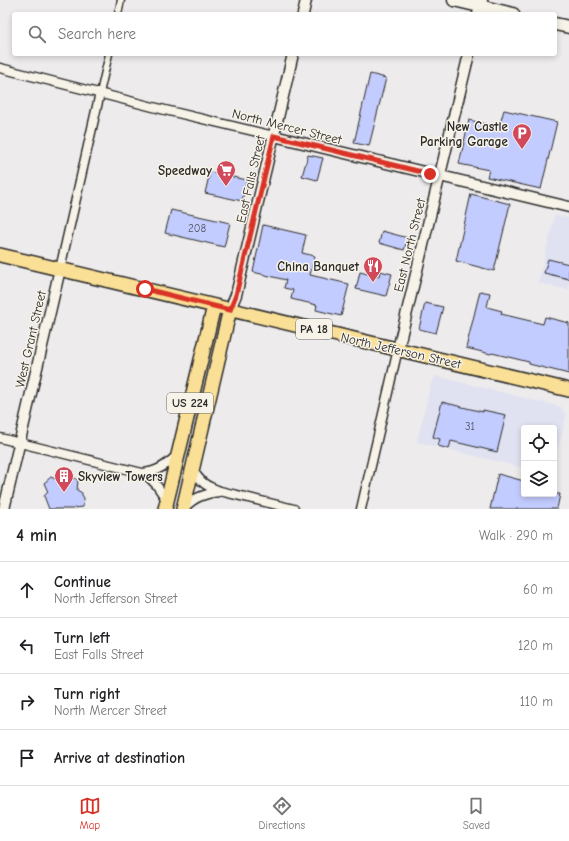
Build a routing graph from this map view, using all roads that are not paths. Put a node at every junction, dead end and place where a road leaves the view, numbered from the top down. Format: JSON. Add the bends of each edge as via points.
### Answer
{"nodes":[{"id":1,"x":121,"y":0,"type":"edge"},
{"id":2,"x":306,"y":0,"type":"edge"},
{"id":3,"x":454,"y":0,"type":"edge"},
{"id":4,"x":480,"y":7,"type":"edge"},
{"id":5,"x":118,"y":12,"type":"edge"},
{"id":6,"x":303,"y":12,"type":"edge"},
{"id":7,"x":504,"y":12,"type":"edge"},
{"id":8,"x":557,"y":24,"type":"edge"},
{"id":9,"x":569,"y":27,"type":"edge"},
{"id":10,"x":109,"y":56,"type":"edge"},
{"id":11,"x":293,"y":56,"type":"edge"},
{"id":12,"x":469,"y":56,"type":"edge"},
{"id":13,"x":0,"y":68,"type":"edge"},
{"id":14,"x":100,"y":93,"type":"junction"},
{"id":15,"x":274,"y":136,"type":"junction"},
{"id":16,"x":439,"y":176,"type":"junction"},
{"id":17,"x":569,"y":207,"type":"edge"},
{"id":18,"x":0,"y":254,"type":"edge"},
{"id":19,"x":60,"y":269,"type":"junction"},
{"id":20,"x":214,"y":306,"type":"junction"},
{"id":21,"x":230,"y":310,"type":"junction"},
{"id":22,"x":398,"y":349,"type":"junction"},
{"id":23,"x":569,"y":390,"type":"edge"},
{"id":24,"x":0,"y":438,"type":"edge"},
{"id":25,"x":20,"y":443,"type":"junction"},
{"id":26,"x":178,"y":454,"type":"junction"},
{"id":27,"x":193,"y":470,"type":"junction"},
{"id":28,"x":142,"y":473,"type":"junction"},
{"id":29,"x":220,"y":491,"type":"junction"},
{"id":30,"x":166,"y":505,"type":"edge"},
{"id":31,"x":184,"y":508,"type":"edge"},
{"id":32,"x":4,"y":509,"type":"edge"},
{"id":33,"x":294,"y":509,"type":"edge"},
{"id":34,"x":361,"y":509,"type":"edge"}],
"edges":[{"from":1,"to":5,"type":"street"},
{"from":2,"to":6,"type":"street"},
{"from":3,"to":4,"type":"main road"},
{"from":4,"to":7,"type":"main road"},
{"from":8,"to":9,"type":"main road"},
{"from":10,"to":14,"type":"street"},
{"from":11,"to":15,"type":"street","name":"East Falls Street"},
{"from":12,"to":16,"type":"street","name":"East North Street"},
{"from":13,"to":14,"type":"street","name":"North Mercer Street"},
{"from":14,"to":15,"type":"street","name":"North Mercer Street"},
{"from":14,"to":19,"type":"street"},
{"from":15,"to":16,"type":"street","name":"North Mercer Street"},
{"from":15,"to":21,"type":"street","name":"East Falls Street","via":[[236,295]]},
{"from":16,"to":17,"type":"street","name":"North Mercer Street"},
{"from":16,"to":22,"type":"street","name":"East North Street"},
{"from":18,"to":19,"type":"main road","name":"North Jefferson Street","number":"PA 18"},
{"from":19,"to":20,"type":"main road","name":"North Jefferson Street","number":"PA 18"},
{"from":19,"to":25,"type":"street","name":"West Grant Street"},
{"from":20,"to":21,"type":"main road","name":"North Jefferson Street","number":"PA 18"},
{"from":20,"to":26,"type":"main road","number":"US 224"},
{"from":21,"to":22,"type":"main road","name":"North Jefferson Street","number":"PA 18"},
{"from":21,"to":27,"type":"main road","number":"US 224"},
{"from":22,"to":23,"type":"main road","name":"North Jefferson Street","number":"PA 18"},
{"from":22,"to":34,"type":"street"},
{"from":24,"to":25,"type":"street"},
{"from":25,"to":28,"type":"street"},
{"from":25,"to":32,"type":"street","name":"West Grant Street"},
{"from":26,"to":28,"type":"street","via":[[161,468]]},
{"from":26,"to":30,"type":"main road","number":"US 224"},
{"from":27,"to":29,"type":"street","via":[[204,485]]},
{"from":27,"to":31,"type":"main road","number":"US 224"},
{"from":28,"to":30,"type":"street","via":[[158,486]]},
{"from":29,"to":31,"type":"street","via":[[203,495]]},
{"from":29,"to":33,"type":"street"}]}
